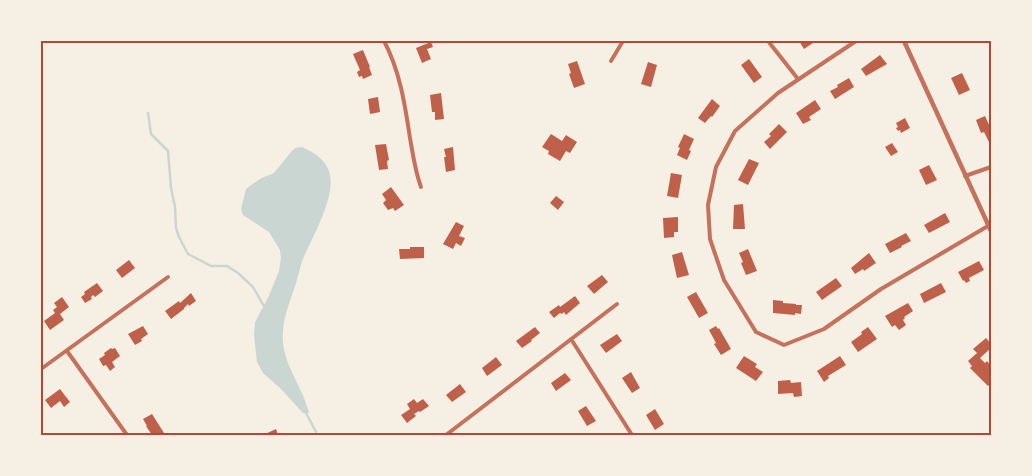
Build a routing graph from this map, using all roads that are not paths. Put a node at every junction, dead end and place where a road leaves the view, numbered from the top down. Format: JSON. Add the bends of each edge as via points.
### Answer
{"nodes":[{"id":1,"x":384,"y":41,"type":"edge"},
{"id":2,"x":623,"y":41,"type":"edge"},
{"id":3,"x":768,"y":41,"type":"edge"},
{"id":4,"x":856,"y":41,"type":"edge"},
{"id":5,"x":904,"y":41,"type":"edge"},
{"id":6,"x":610,"y":61,"type":"dead end"},
{"id":7,"x":798,"y":79,"type":"junction"},
{"id":8,"x":991,"y":167,"type":"edge"},
{"id":9,"x":965,"y":176,"type":"junction"},
{"id":10,"x":421,"y":187,"type":"dead end"},
{"id":11,"x":990,"y":229,"type":"edge"},
{"id":12,"x":168,"y":277,"type":"dead end"},
{"id":13,"x":617,"y":304,"type":"dead end"},
{"id":14,"x":571,"y":339,"type":"junction"},
{"id":15,"x":67,"y":351,"type":"junction"},
{"id":16,"x":41,"y":369,"type":"edge"},
{"id":17,"x":127,"y":435,"type":"edge"},
{"id":18,"x":446,"y":435,"type":"edge"},
{"id":19,"x":632,"y":435,"type":"edge"}],
"edges":[{"from":1,"to":10,"type":"street","via":[[402,92],[416,175]]},
{"from":2,"to":6,"type":"street"},
{"from":3,"to":7,"type":"street"},
{"from":4,"to":7,"type":"street"},
{"from":5,"to":9,"type":"street"},
{"from":7,"to":11,"type":"street","via":[[735,131],[716,167],[708,205],[710,239],[724,280],[756,332],[784,345],[824,329],[880,289]]},
{"from":8,"to":9,"type":"street"},
{"from":9,"to":11,"type":"street"},
{"from":12,"to":15,"type":"street"},
{"from":13,"to":14,"type":"street"},
{"from":14,"to":18,"type":"street"},
{"from":14,"to":19,"type":"street"},
{"from":15,"to":16,"type":"street"},
{"from":15,"to":17,"type":"street"}]}
